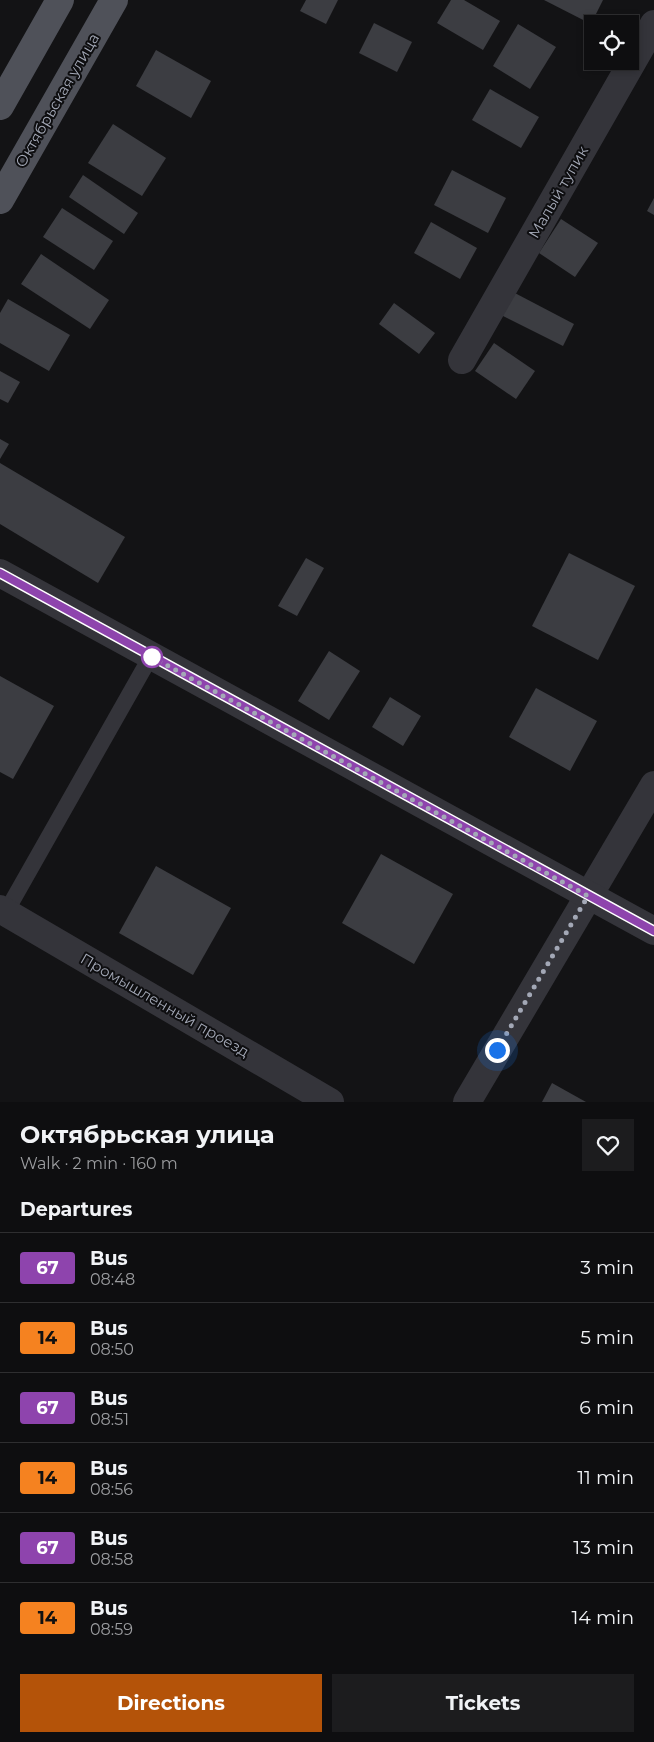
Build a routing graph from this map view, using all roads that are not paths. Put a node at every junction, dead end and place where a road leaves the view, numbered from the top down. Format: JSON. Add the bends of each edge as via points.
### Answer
{"nodes":[{"id":1,"x":60,"y":0,"type":"edge"},
{"id":2,"x":114,"y":0,"type":"edge"},
{"id":3,"x":654,"y":24,"type":"edge"},
{"id":4,"x":0,"y":106,"type":"edge"},
{"id":5,"x":0,"y":200,"type":"edge"},
{"id":6,"x":462,"y":360,"type":"dead end"},
{"id":7,"x":0,"y":573,"type":"edge"},
{"id":8,"x":151,"y":656,"type":"junction"},
{"id":9,"x":654,"y":785,"type":"edge"},
{"id":10,"x":588,"y":896,"type":"junction"},
{"id":11,"x":3,"y":910,"type":"edge"},
{"id":12,"x":654,"y":931,"type":"edge"},
{"id":13,"x":330,"y":1102,"type":"edge"},
{"id":14,"x":466,"y":1102,"type":"edge"}],
"edges":[{"from":1,"to":4,"type":"main road"},
{"from":2,"to":5,"type":"main road","name":"Октябрьская улица"},
{"from":3,"to":6,"type":"street","name":"Малый тупик"},
{"from":7,"to":8,"type":"street"},
{"from":8,"to":10,"type":"street"},
{"from":8,"to":11,"type":"lane"},
{"from":9,"to":10,"type":"street"},
{"from":10,"to":12,"type":"street"},
{"from":10,"to":14,"type":"street"},
{"from":11,"to":13,"type":"street","name":"Промышленный проезд"}]}
